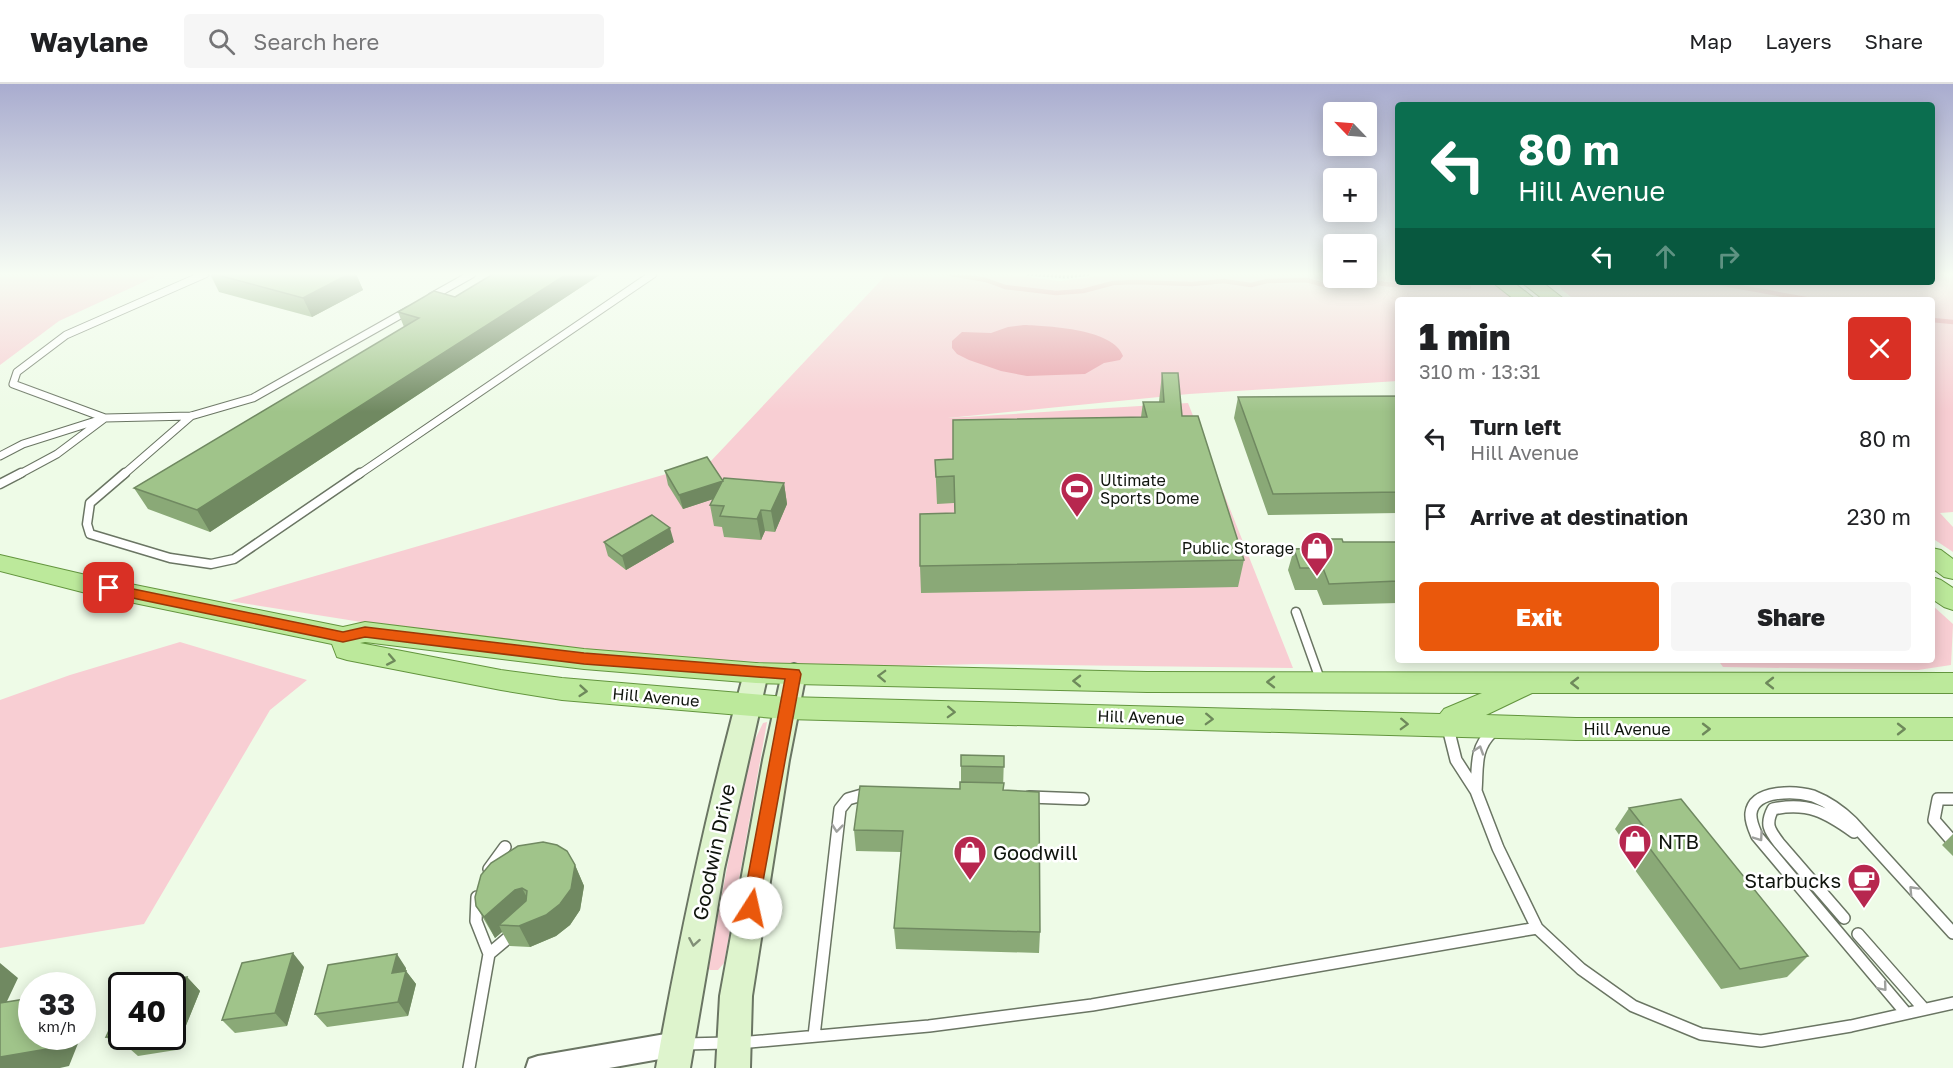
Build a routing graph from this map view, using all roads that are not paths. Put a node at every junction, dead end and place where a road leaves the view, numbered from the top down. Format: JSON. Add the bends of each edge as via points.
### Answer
{"nodes":[{"id":1,"x":100,"y":320,"type":"edge"},
{"id":2,"x":391,"y":320,"type":"edge"},
{"id":3,"x":585,"y":320,"type":"edge"},
{"id":4,"x":191,"y":416,"type":"junction"},
{"id":5,"x":105,"y":418,"type":"junction"},
{"id":6,"x":0,"y":456,"type":"edge"},
{"id":7,"x":0,"y":484,"type":"edge"},
{"id":8,"x":1935,"y":558,"type":"edge"},
{"id":9,"x":0,"y":564,"type":"edge"},
{"id":10,"x":1953,"y":571,"type":"edge"},
{"id":11,"x":1935,"y":588,"type":"edge"},
{"id":12,"x":1953,"y":600,"type":"edge"},
{"id":13,"x":1296,"y":612,"type":"dead end"},
{"id":14,"x":343,"y":637,"type":"junction"},
{"id":15,"x":756,"y":673,"type":"junction"},
{"id":16,"x":794,"y":674,"type":"junction"},
{"id":17,"x":1321,"y":682,"type":"junction"},
{"id":18,"x":1535,"y":682,"type":"junction"},
{"id":19,"x":1953,"y":683,"type":"edge"},
{"id":20,"x":748,"y":704,"type":"junction"},
{"id":21,"x":787,"y":708,"type":"junction"},
{"id":22,"x":1448,"y":726,"type":"junction"},
{"id":23,"x":1498,"y":727,"type":"junction"},
{"id":24,"x":1953,"y":729,"type":"edge"},
{"id":25,"x":1476,"y":791,"type":"junction"},
{"id":26,"x":876,"y":793,"type":"edge"},
{"id":27,"x":1014,"y":797,"type":"edge"},
{"id":28,"x":1083,"y":799,"type":"dead end"},
{"id":29,"x":1953,"y":799,"type":"edge"},
{"id":30,"x":1869,"y":842,"type":"junction"},
{"id":31,"x":1953,"y":842,"type":"edge"},
{"id":32,"x":505,"y":847,"type":"dead end"},
{"id":33,"x":1844,"y":918,"type":"dead end"},
{"id":34,"x":523,"y":925,"type":"edge"},
{"id":35,"x":1537,"y":928,"type":"junction"},
{"id":36,"x":1953,"y":933,"type":"edge"},
{"id":37,"x":1858,"y":934,"type":"dead end"},
{"id":38,"x":489,"y":954,"type":"junction"},
{"id":39,"x":1953,"y":1003,"type":"edge"},
{"id":40,"x":1924,"y":1010,"type":"junction"},
{"id":41,"x":1906,"y":1013,"type":"junction"},
{"id":42,"x":814,"y":1036,"type":"junction"},
{"id":43,"x":675,"y":1056,"type":"edge"},
{"id":44,"x":733,"y":1056,"type":"edge"},
{"id":45,"x":469,"y":1068,"type":"edge"},
{"id":46,"x":538,"y":1068,"type":"edge"}],
"edges":[{"from":1,"to":5,"type":"lane","via":[[66,335],[16,372],[13,384]]},
{"from":2,"to":4,"type":"lane","via":[[253,398]]},
{"from":3,"to":4,"type":"lane","via":[[234,558],[211,564],[170,558],[90,534],[90,503]]},
{"from":4,"to":5,"type":"lane"},
{"from":5,"to":6,"type":"lane","via":[[23,444]]},
{"from":5,"to":7,"type":"lane","via":[[57,454]]},
{"from":8,"to":10,"type":"main road"},
{"from":9,"to":14,"type":"main road","name":"Hill Avenue"},
{"from":11,"to":12,"type":"main road"},
{"from":13,"to":17,"type":"lane"},
{"from":14,"to":15,"type":"main road","name":"Hill Avenue","via":[[365,632],[584,659]]},
{"from":14,"to":20,"type":"main road","name":"Hill Avenue","one_way":true,"via":[[347,650],[501,680],[562,689]]},
{"from":15,"to":16,"type":"main road","name":"Hill Avenue"},
{"from":15,"to":20,"type":"street","name":"Goodwin Drive"},
{"from":17,"to":16,"type":"main road","name":"Hill Avenue","one_way":true},
{"from":16,"to":21,"type":"street"},
{"from":17,"to":18,"type":"main road","name":"Hill Avenue"},
{"from":19,"to":18,"type":"main road","name":"Hill Avenue","one_way":true},
{"from":18,"to":22,"type":"main road","via":[[1455,717]]},
{"from":20,"to":21,"type":"main road","name":"Hill Avenue"},
{"from":20,"to":43,"type":"street","name":"Goodwin Drive","one_way":true,"via":[[699,917]]},
{"from":21,"to":22,"type":"main road","name":"Hill Avenue","one_way":true},
{"from":21,"to":44,"type":"street","via":[[736,996]]},
{"from":22,"to":23,"type":"main road","name":"Hill Avenue"},
{"from":22,"to":25,"type":"lane","via":[[1455,760]]},
{"from":23,"to":24,"type":"main road","name":"Hill Avenue","one_way":true},
{"from":25,"to":23,"type":"lane","one_way":true,"via":[[1475,758],[1481,740]]},
{"from":25,"to":35,"type":"lane","via":[[1498,848]]},
{"from":26,"to":42,"type":"lane","one_way":true,"via":[[848,799],[840,809]]},
{"from":27,"to":28,"type":"lane"},
{"from":29,"to":31,"type":"lane","via":[[1938,799],[1934,820]]},
{"from":30,"to":33,"type":"lane","via":[[1828,814],[1806,805],[1773,809],[1767,820],[1779,843]]},
{"from":36,"to":30,"type":"lane","one_way":true},
{"from":30,"to":41,"type":"lane","one_way":true,"via":[[1838,810],[1810,795],[1769,795],[1755,802],[1750,811],[1757,836]]},
{"from":32,"to":38,"type":"lane","via":[[477,894],[476,921]]},
{"from":34,"to":38,"type":"lane"},
{"from":35,"to":41,"type":"lane","via":[[1581,969],[1633,1006],[1701,1034],[1761,1041]]},
{"from":35,"to":42,"type":"lane","via":[[1092,1005]]},
{"from":37,"to":40,"type":"lane"},
{"from":38,"to":45,"type":"lane"},
{"from":39,"to":40,"type":"lane"},
{"from":40,"to":41,"type":"lane"},
{"from":42,"to":44,"type":"lane"},
{"from":43,"to":44,"type":"lane"},
{"from":43,"to":46,"type":"street"}]}
